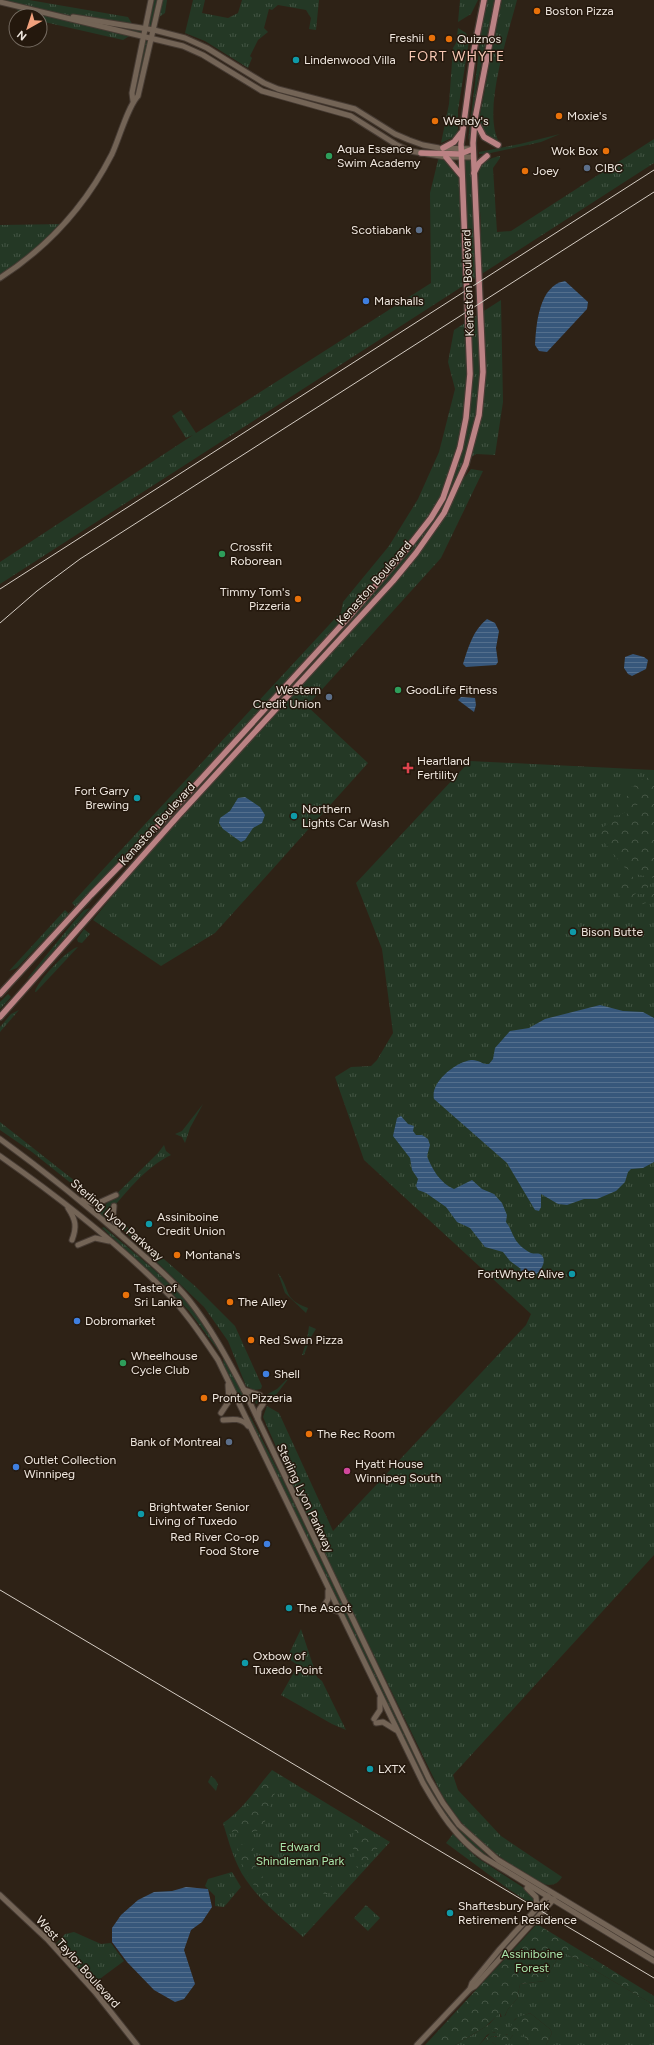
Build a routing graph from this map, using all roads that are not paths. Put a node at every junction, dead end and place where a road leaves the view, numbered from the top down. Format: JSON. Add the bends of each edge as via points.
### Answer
{"nodes":[{"id":1,"x":151,"y":0,"type":"edge"},
{"id":2,"x":160,"y":0,"type":"edge"},
{"id":3,"x":484,"y":0,"type":"edge"},
{"id":4,"x":498,"y":0,"type":"edge"},
{"id":5,"x":0,"y":2,"type":"edge"},
{"id":6,"x":66,"y":17,"type":"junction"},
{"id":7,"x":145,"y":29,"type":"junction"},
{"id":8,"x":154,"y":30,"type":"junction"},
{"id":9,"x":144,"y":37,"type":"junction"},
{"id":10,"x":152,"y":38,"type":"junction"},
{"id":11,"x":133,"y":100,"type":"junction"},
{"id":12,"x":475,"y":118,"type":"junction"},
{"id":13,"x":461,"y":133,"type":"junction"},
{"id":14,"x":498,"y":145,"type":"dead end"},
{"id":15,"x":443,"y":148,"type":"junction"},
{"id":16,"x":473,"y":149,"type":"junction"},
{"id":17,"x":421,"y":153,"type":"junction"},
{"id":18,"x":460,"y":153,"type":"junction"},
{"id":19,"x":487,"y":156,"type":"dead end"},
{"id":20,"x":446,"y":157,"type":"junction"},
{"id":21,"x":473,"y":157,"type":"junction"},
{"id":22,"x":474,"y":173,"type":"junction"},
{"id":23,"x":461,"y":175,"type":"junction"},
{"id":24,"x":0,"y":278,"type":"edge"},
{"id":25,"x":0,"y":994,"type":"edge"},
{"id":26,"x":0,"y":1017,"type":"edge"},
{"id":27,"x":0,"y":1139,"type":"edge"},
{"id":28,"x":0,"y":1156,"type":"edge"},
{"id":29,"x":116,"y":1194,"type":"dead end"},
{"id":30,"x":76,"y":1196,"type":"junction"},
{"id":31,"x":66,"y":1203,"type":"junction"},
{"id":32,"x":114,"y":1206,"type":"dead end"},
{"id":33,"x":121,"y":1235,"type":"junction"},
{"id":34,"x":72,"y":1240,"type":"dead end"},
{"id":35,"x":111,"y":1242,"type":"junction"},
{"id":36,"x":78,"y":1245,"type":"dead end"},
{"id":37,"x":224,"y":1372,"type":"junction"},
{"id":38,"x":244,"y":1390,"type":"junction"},
{"id":39,"x":260,"y":1395,"type":"dead end"},
{"id":40,"x":263,"y":1404,"type":"dead end"},
{"id":41,"x":221,"y":1413,"type":"dead end"},
{"id":42,"x":223,"y":1420,"type":"dead end"},
{"id":43,"x":258,"y":1420,"type":"junction"},
{"id":44,"x":253,"y":1434,"type":"junction"},
{"id":45,"x":328,"y":1588,"type":"junction"},
{"id":46,"x":340,"y":1613,"type":"junction"},
{"id":47,"x":380,"y":1695,"type":"junction"},
{"id":48,"x":397,"y":1731,"type":"junction"},
{"id":49,"x":511,"y":1875,"type":"junction"},
{"id":50,"x":552,"y":1892,"type":"junction"},
{"id":51,"x":0,"y":1895,"type":"edge"},
{"id":52,"x":557,"y":1896,"type":"junction"},
{"id":53,"x":547,"y":1897,"type":"junction"},
{"id":54,"x":553,"y":1901,"type":"junction"},
{"id":55,"x":537,"y":1907,"type":"junction"},
{"id":56,"x":654,"y":1954,"type":"edge"},
{"id":57,"x":654,"y":1961,"type":"edge"},
{"id":58,"x":470,"y":1989,"type":"junction"},
{"id":59,"x":137,"y":2045,"type":"edge"},
{"id":60,"x":418,"y":2045,"type":"edge"}],
"edges":[{"from":1,"to":7,"type":"main road"},
{"from":2,"to":8,"type":"main road"},
{"from":3,"to":13,"type":"main road","name":"Kenaston Boulevard"},
{"from":4,"to":12,"type":"main road","name":"Kenaston Boulevard"},
{"from":5,"to":6,"type":"main road"},
{"from":6,"to":7,"type":"main road"},
{"from":6,"to":9,"type":"main road"},
{"from":7,"to":8,"type":"main road"},
{"from":7,"to":9,"type":"main road"},
{"from":8,"to":10,"type":"main road"},
{"from":8,"to":15,"type":"main road","via":[[195,42],[264,83],[355,109],[395,134],[423,145]]},
{"from":9,"to":10,"type":"main road"},
{"from":9,"to":11,"type":"main road","via":[[132,93]]},
{"from":10,"to":11,"type":"main road","via":[[138,96]]},
{"from":10,"to":17,"type":"main road","via":[[193,50],[268,94],[351,116],[397,145]]},
{"from":11,"to":24,"type":"main road","via":[[117,142],[86,198],[43,246]]},
{"from":12,"to":14,"type":"main road","via":[[484,138]]},
{"from":12,"to":16,"type":"main road","name":"Kenaston Boulevard"},
{"from":13,"to":15,"type":"main road","via":[[454,142]]},
{"from":13,"to":18,"type":"main road","name":"Kenaston Boulevard"},
{"from":15,"to":18,"type":"main road"},
{"from":16,"to":18,"type":"main road"},
{"from":16,"to":21,"type":"main road","name":"Kenaston Boulevard"},
{"from":17,"to":18,"type":"main road"},
{"from":17,"to":20,"type":"main road"},
{"from":18,"to":20,"type":"main road"},
{"from":18,"to":21,"type":"main road"},
{"from":18,"to":23,"type":"main road","name":"Kenaston Boulevard"},
{"from":19,"to":22,"type":"main road","via":[[479,163]]},
{"from":20,"to":23,"type":"main road"},
{"from":21,"to":22,"type":"main road","name":"Kenaston Boulevard"},
{"from":22,"to":26,"type":"main road","name":"Kenaston Boulevard","via":[[482,379],[479,415],[473,442],[457,487],[444,513],[393,581],[178,816]]},
{"from":23,"to":25,"type":"main road","name":"Kenaston Boulevard","via":[[470,374],[460,448],[443,498],[406,550],[348,618]]},
{"from":27,"to":30,"type":"main road","name":"Sterling Lyon Parkway"},
{"from":28,"to":31,"type":"main road","name":"Sterling Lyon Parkway"},
{"from":29,"to":30,"type":"main road","via":[[96,1204]]},
{"from":30,"to":33,"type":"main road","name":"Sterling Lyon Parkway"},
{"from":31,"to":34,"type":"main road","via":[[75,1222],[76,1229]]},
{"from":31,"to":35,"type":"main road","name":"Sterling Lyon Parkway"},
{"from":32,"to":33,"type":"main road","via":[[113,1217]]},
{"from":33,"to":38,"type":"main road","name":"Sterling Lyon Parkway","via":[[188,1299],[223,1349]]},
{"from":35,"to":36,"type":"main road","via":[[95,1238]]},
{"from":35,"to":37,"type":"main road","name":"Sterling Lyon Parkway","via":[[163,1288],[193,1323]]},
{"from":37,"to":41,"type":"main road","via":[[230,1396]]},
{"from":37,"to":44,"type":"main road","name":"Sterling Lyon Parkway"},
{"from":38,"to":39,"type":"main road"},
{"from":38,"to":43,"type":"main road","name":"Sterling Lyon Parkway"},
{"from":40,"to":43,"type":"main road","via":[[259,1410]]},
{"from":42,"to":44,"type":"main road","via":[[245,1422]]},
{"from":43,"to":50,"type":"main road","name":"Sterling Lyon Parkway","via":[[429,1779],[443,1803],[459,1825],[498,1860]]},
{"from":44,"to":45,"type":"main road","name":"Sterling Lyon Parkway"},
{"from":45,"to":46,"type":"main road","name":"Sterling Lyon Parkway"},
{"from":45,"to":46,"type":"main road","via":[[328,1599],[324,1606]]},
{"from":46,"to":47,"type":"main road","name":"Sterling Lyon Parkway"},
{"from":47,"to":48,"type":"main road","name":"Sterling Lyon Parkway"},
{"from":47,"to":48,"type":"main road","via":[[380,1710],[375,1721],[383,1722]]},
{"from":48,"to":49,"type":"main road","name":"Sterling Lyon Parkway","via":[[444,1819],[477,1853]]},
{"from":49,"to":53,"type":"main road","name":"Sterling Lyon Parkway"},
{"from":49,"to":55,"type":"main road","via":[[534,1894]]},
{"from":50,"to":52,"type":"main road","name":"Sterling Lyon Parkway"},
{"from":50,"to":53,"type":"main road"},
{"from":51,"to":59,"type":"main road","name":"West Taylor Boulevard","via":[[48,1940],[90,1986]]},
{"from":52,"to":54,"type":"main road"},
{"from":52,"to":56,"type":"main road","name":"Sterling Lyon Parkway"},
{"from":53,"to":54,"type":"main road","name":"Sterling Lyon Parkway"},
{"from":53,"to":55,"type":"main road"},
{"from":54,"to":57,"type":"main road","name":"Sterling Lyon Parkway"},
{"from":54,"to":58,"type":"main road"},
{"from":55,"to":58,"type":"main road","via":[[494,1956]]},
{"from":58,"to":60,"type":"main road"}]}
